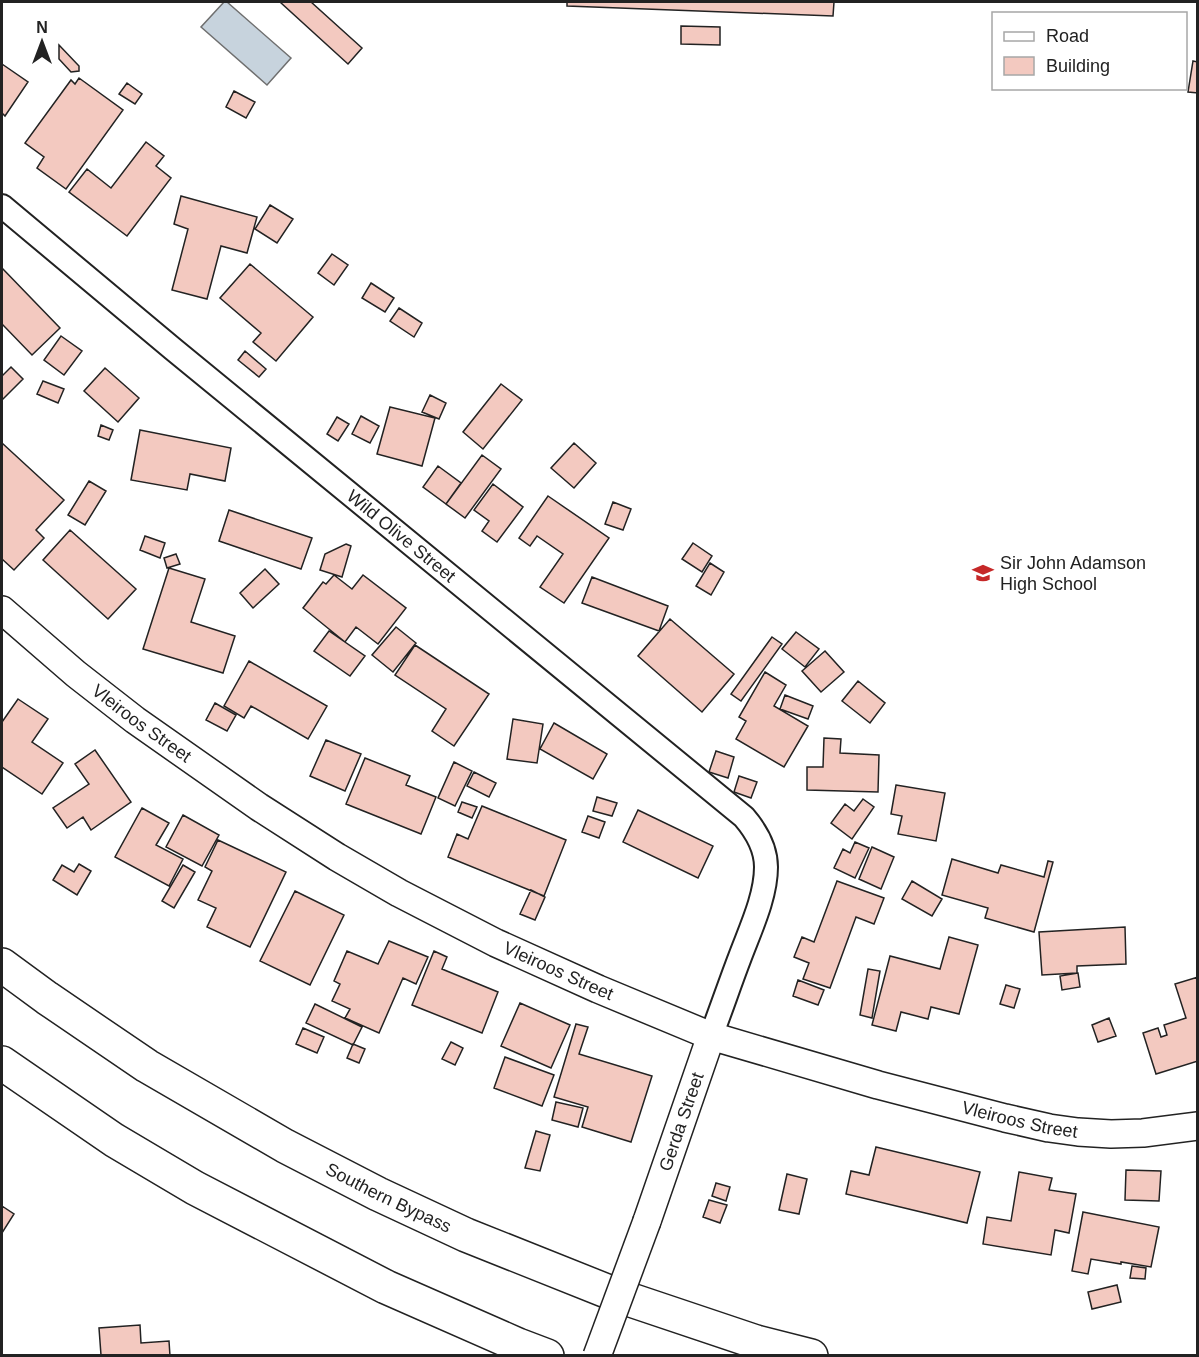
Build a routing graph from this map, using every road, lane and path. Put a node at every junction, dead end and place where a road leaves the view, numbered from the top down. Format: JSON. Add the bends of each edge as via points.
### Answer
{"nodes":[{"id":1,"x":2,"y":206,"type":"edge"},
{"id":2,"x":2,"y":610,"type":"edge"},
{"id":3,"x":764,"y":886,"type":"joint"},
{"id":4,"x":2,"y":965,"type":"edge"},
{"id":5,"x":711,"y":1036,"type":"junction"},
{"id":6,"x":2,"y":1063,"type":"edge"},
{"id":7,"x":1197,"y":1126,"type":"edge"},
{"id":8,"x":547,"y":1356,"type":"edge"},
{"id":9,"x":597,"y":1356,"type":"edge"},
{"id":10,"x":811,"y":1356,"type":"edge"}],
"edges":[{"from":1,"to":3,"type":"street","name":"Wild Olive Street","via":[[744,817],[764,852]]},
{"from":2,"to":5,"type":"street","name":"Vleiroos Street","via":[[135,720],[337,857],[496,943]]},
{"from":3,"to":5,"type":"street","name":"Gerda Street"},
{"from":4,"to":10,"type":"highway","name":"Southern Bypass","via":[[147,1066],[285,1146],[378,1194],[618,1296]]},
{"from":5,"to":7,"type":"street","name":"Vleiroos Street","via":[[878,1086],[1049,1128],[1111,1134]]},
{"from":5,"to":9,"type":"street","name":"Gerda Street","bridge":true},
{"from":6,"to":8,"type":"highway","via":[[114,1140],[195,1188],[386,1287]]}]}
